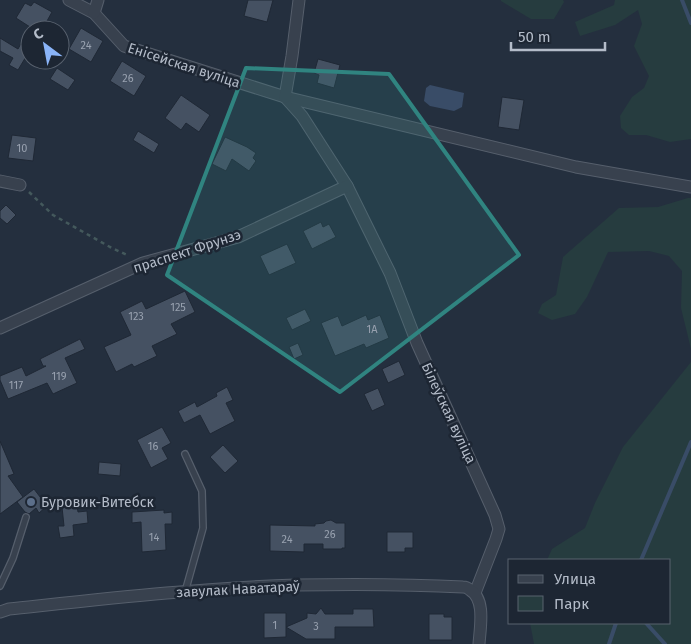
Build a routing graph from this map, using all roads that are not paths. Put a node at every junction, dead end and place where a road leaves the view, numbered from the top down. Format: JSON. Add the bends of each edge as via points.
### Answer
{"nodes":[{"id":1,"x":69,"y":0,"type":"edge"},
{"id":2,"x":98,"y":0,"type":"edge"},
{"id":3,"x":300,"y":0,"type":"edge"},
{"id":4,"x":94,"y":13,"type":"junction"},
{"id":5,"x":285,"y":97,"type":"junction"},
{"id":6,"x":0,"y":181,"type":"edge"},
{"id":7,"x":20,"y":184,"type":"road end"},
{"id":8,"x":347,"y":186,"type":"junction"},
{"id":9,"x":691,"y":187,"type":"edge"},
{"id":10,"x":0,"y":328,"type":"edge"},
{"id":11,"x":185,"y":454,"type":"dead end"},
{"id":12,"x":26,"y":517,"type":"dead end"},
{"id":13,"x":0,"y":586,"type":"edge"},
{"id":14,"x":185,"y":592,"type":"junction"},
{"id":15,"x":474,"y":593,"type":"junction"},
{"id":16,"x":0,"y":612,"type":"edge"},
{"id":17,"x":479,"y":644,"type":"edge"}],
"edges":[{"from":1,"to":4,"type":"street","name":"Енісейская вуліца"},
{"from":2,"to":4,"type":"street"},
{"from":3,"to":5,"type":"street"},
{"from":4,"to":5,"type":"street","name":"Енісейская вуліца","via":[[124,46]]},
{"from":5,"to":8,"type":"street","name":"Білеўская вуліца","via":[[302,116]]},
{"from":5,"to":9,"type":"street","name":"Енісейская вуліца","via":[[576,167]]},
{"from":6,"to":7,"type":"street"},
{"from":8,"to":10,"type":"street","name":"праспект Фрунзэ","via":[[238,236],[143,263]]},
{"from":8,"to":15,"type":"street","name":"Білеўская вуліца","via":[[390,272],[417,343],[495,515],[498,534]]},
{"from":11,"to":14,"type":"lane","via":[[202,491],[202,528]]},
{"from":12,"to":13,"type":"lane"},
{"from":14,"to":15,"type":"street","name":"завулак Наватараў","via":[[295,585],[409,584],[463,586]]},
{"from":14,"to":16,"type":"street","name":"завулак Наватараў"},
{"from":15,"to":17,"type":"street","via":[[480,603]]}]}
